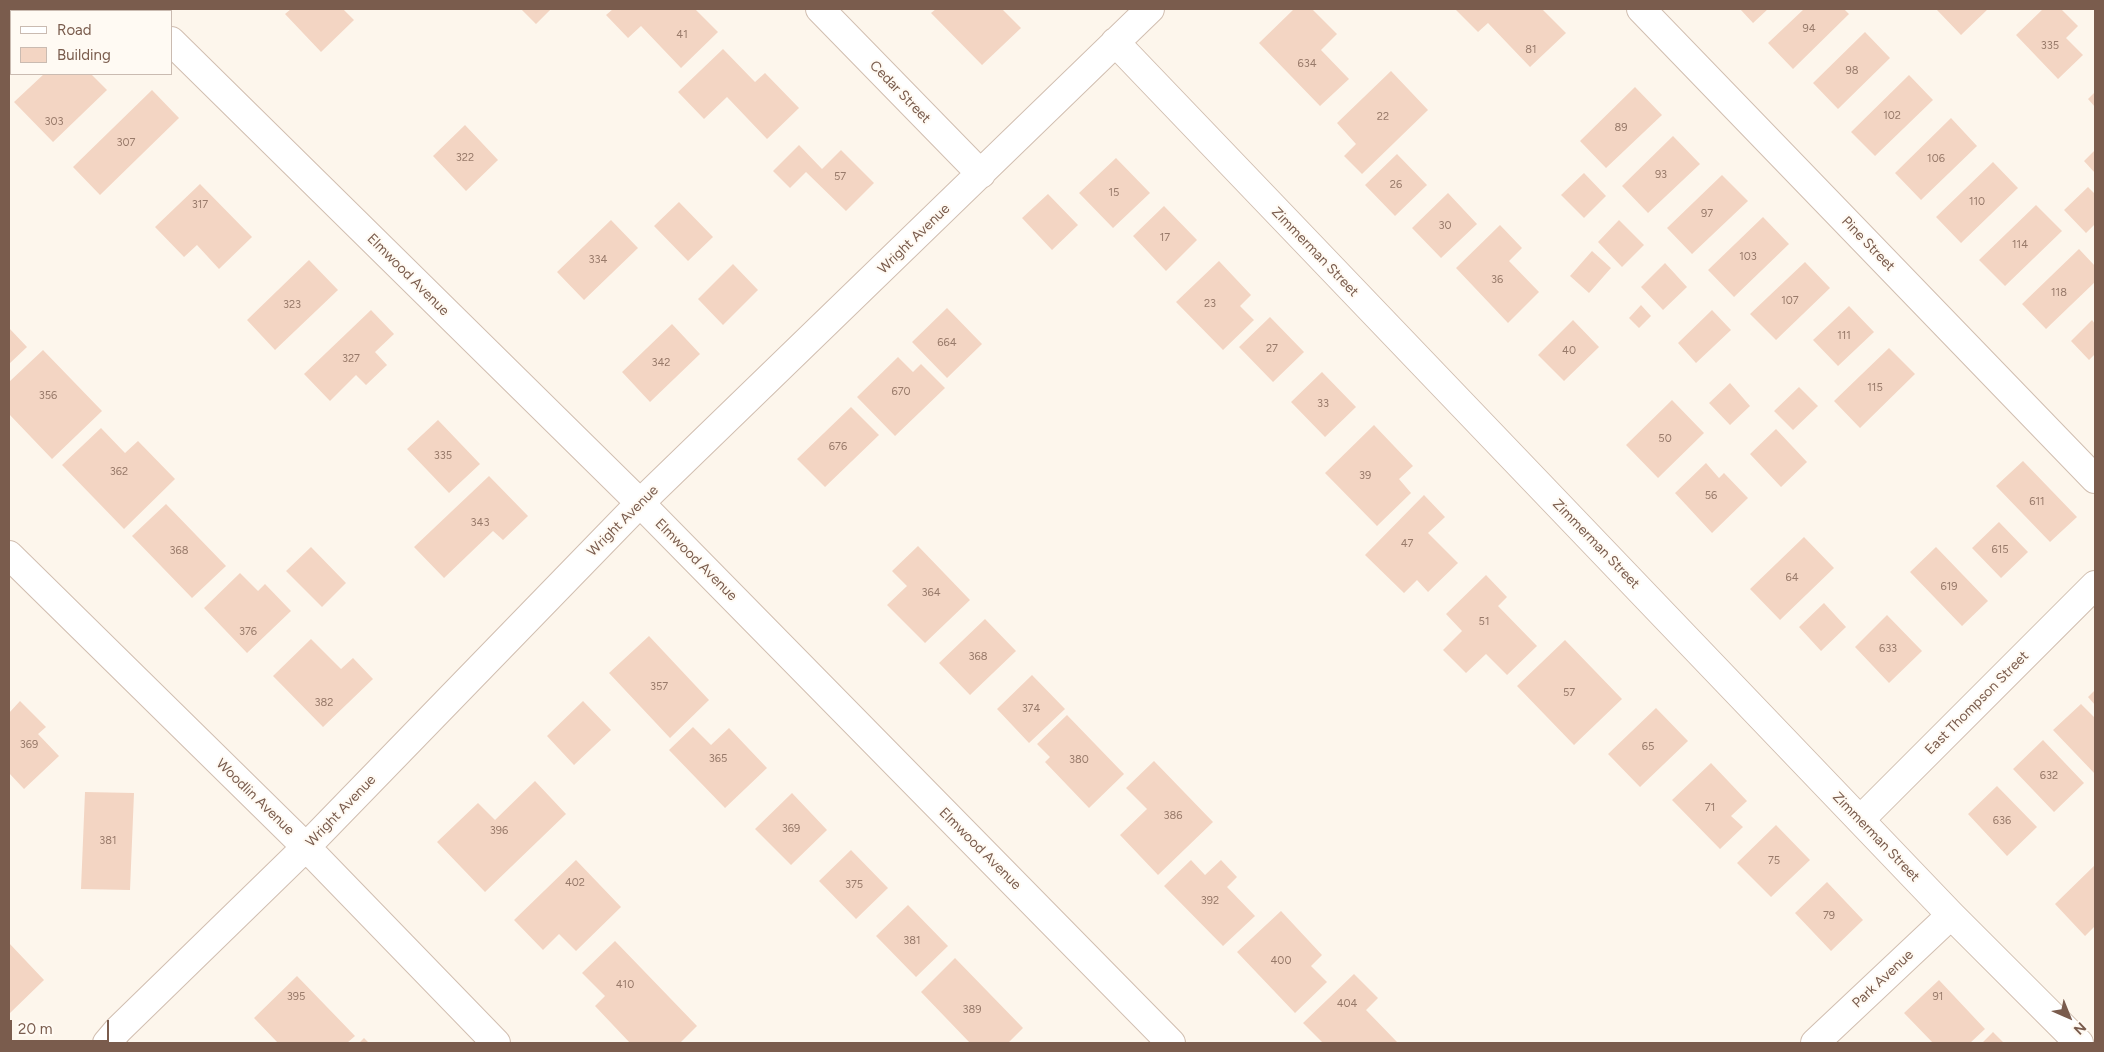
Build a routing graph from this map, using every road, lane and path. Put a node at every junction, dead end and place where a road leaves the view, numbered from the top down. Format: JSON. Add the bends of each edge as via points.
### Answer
{"nodes":[{"id":1,"x":820,"y":9,"type":"edge"},
{"id":2,"x":1150,"y":9,"type":"edge"},
{"id":3,"x":1641,"y":9,"type":"edge"},
{"id":4,"x":172,"y":42,"type":"edge"},
{"id":5,"x":1115,"y":42,"type":"junction"},
{"id":6,"x":980,"y":174,"type":"junction"},
{"id":7,"x":2095,"y":479,"type":"edge"},
{"id":8,"x":640,"y":503,"type":"junction"},
{"id":9,"x":9,"y":555,"type":"edge"},
{"id":10,"x":2095,"y":586,"type":"edge"},
{"id":11,"x":1860,"y":820,"type":"junction"},
{"id":12,"x":306,"y":847,"type":"junction"},
{"id":13,"x":1951,"y":915,"type":"junction"},
{"id":14,"x":106,"y":1043,"type":"edge"},
{"id":15,"x":496,"y":1043,"type":"edge"},
{"id":16,"x":1171,"y":1043,"type":"edge"},
{"id":17,"x":1815,"y":1043,"type":"edge"},
{"id":18,"x":2079,"y":1043,"type":"edge"}],
"edges":[{"from":1,"to":6,"type":"street","name":"Cedar Street"},
{"from":2,"to":5,"type":"street","name":"Wright Avenue"},
{"from":3,"to":7,"type":"street","name":"Pine Street"},
{"from":4,"to":8,"type":"street","name":"Elmwood Avenue"},
{"from":5,"to":6,"type":"street","name":"Wright Avenue"},
{"from":5,"to":11,"type":"street","name":"Zimmerman Street"},
{"from":6,"to":8,"type":"street","name":"Wright Avenue"},
{"from":8,"to":12,"type":"street","name":"Wright Avenue"},
{"from":8,"to":16,"type":"street","name":"Elmwood Avenue"},
{"from":9,"to":12,"type":"street","name":"Woodlin Avenue"},
{"from":10,"to":11,"type":"street","name":"East Thompson Street"},
{"from":11,"to":13,"type":"street","name":"Zimmerman Street"},
{"from":12,"to":14,"type":"street","name":"Wright Avenue"},
{"from":12,"to":15,"type":"street","name":"Woodlin Avenue"},
{"from":13,"to":17,"type":"street","name":"Park Avenue"},
{"from":13,"to":18,"type":"street","name":"Zimmerman Street"}]}
